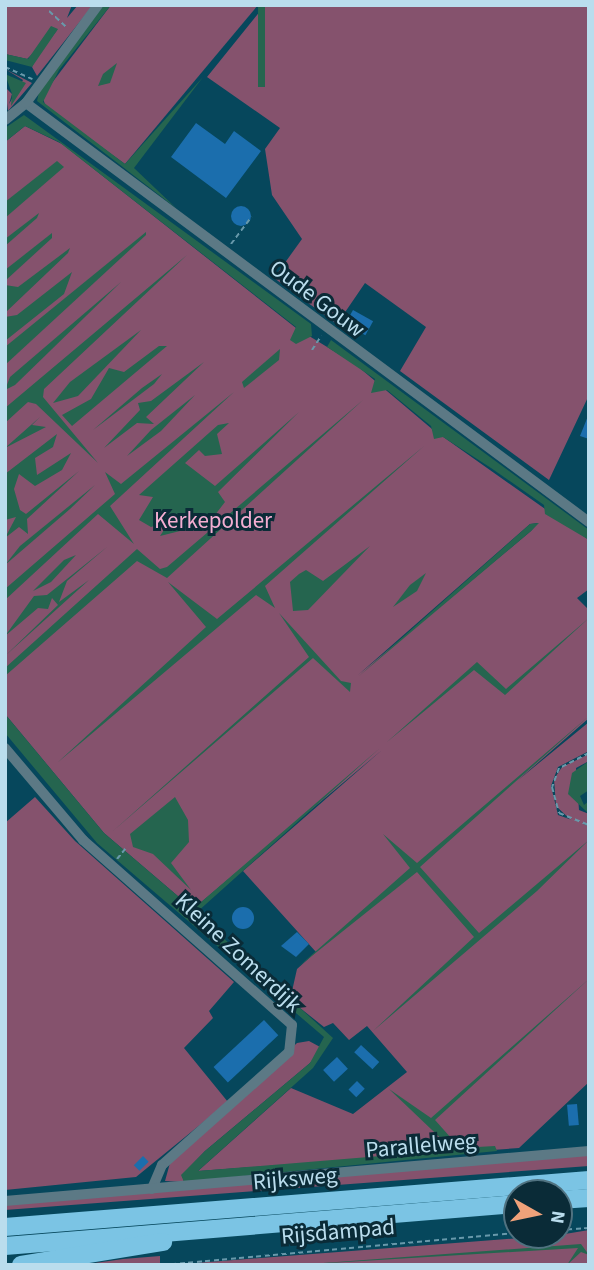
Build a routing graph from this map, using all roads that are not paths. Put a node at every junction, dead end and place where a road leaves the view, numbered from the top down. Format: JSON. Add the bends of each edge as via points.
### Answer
{"nodes":[{"id":1,"x":98,"y":5,"type":"edge"},
{"id":2,"x":26,"y":103,"type":"junction"},
{"id":3,"x":5,"y":120,"type":"edge"},
{"id":4,"x":589,"y":522,"type":"edge"},
{"id":5,"x":5,"y":748,"type":"edge"},
{"id":6,"x":589,"y":1151,"type":"edge"},
{"id":7,"x":589,"y":1180,"type":"edge"},
{"id":8,"x":152,"y":1189,"type":"junction"},
{"id":9,"x":5,"y":1201,"type":"edge"},
{"id":10,"x":503,"y":1205,"type":"edge"},
{"id":11,"x":5,"y":1227,"type":"edge"},
{"id":12,"x":194,"y":1230,"type":"junction"},
{"id":13,"x":5,"y":1245,"type":"edge"},
{"id":14,"x":21,"y":1265,"type":"edge"}],
"edges":[{"from":1,"to":2,"type":"street","via":[[36,81]]},
{"from":2,"to":3,"type":"street"},
{"from":2,"to":4,"type":"street","name":"Oude Gouw"},
{"from":5,"to":8,"type":"street","name":"Kleine Zomerdijk","via":[[83,840],[292,1025],[289,1052],[162,1165]]},
{"from":6,"to":8,"type":"street","name":"Parallelweg"},
{"from":7,"to":11,"type":"highway","name":"Rijksweg"},
{"from":8,"to":9,"type":"street","name":"Parallelweg"},
{"from":10,"to":12,"type":"highway","name":"Rijksweg"},
{"from":12,"to":13,"type":"highway","name":"Rijksweg"},
{"from":12,"to":14,"type":"highway","via":[[154,1245]]}]}
